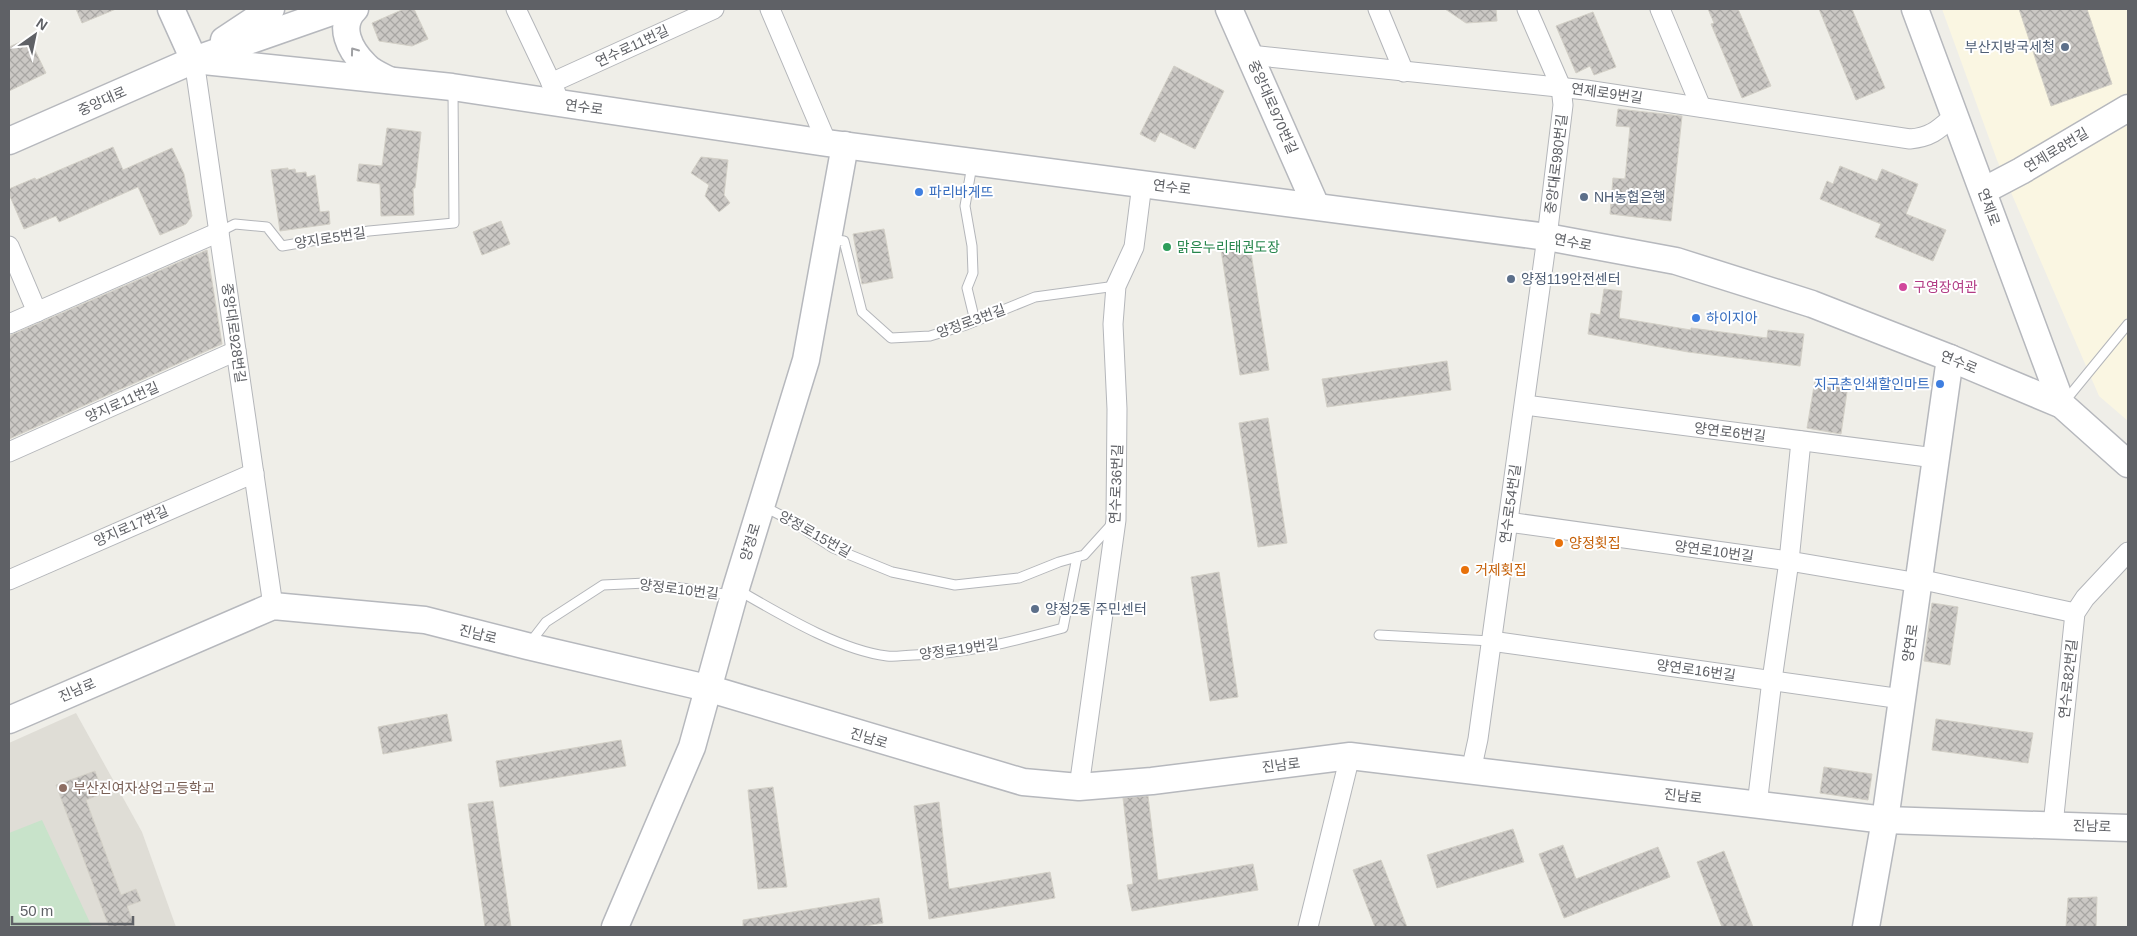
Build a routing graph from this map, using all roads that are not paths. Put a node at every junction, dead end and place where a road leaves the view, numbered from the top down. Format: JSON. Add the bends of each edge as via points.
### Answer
{"nodes":[{"id":1,"x":171,"y":9,"type":"edge"},
{"id":2,"x":270,"y":9,"type":"edge"},
{"id":3,"x":310,"y":9,"type":"edge"},
{"id":4,"x":340,"y":9,"type":"edge"},
{"id":5,"x":355,"y":9,"type":"edge"},
{"id":6,"x":516,"y":9,"type":"edge"},
{"id":7,"x":714,"y":9,"type":"edge"},
{"id":8,"x":770,"y":9,"type":"edge"},
{"id":9,"x":1230,"y":9,"type":"edge"},
{"id":10,"x":1378,"y":9,"type":"edge"},
{"id":11,"x":1527,"y":9,"type":"edge"},
{"id":12,"x":1660,"y":9,"type":"edge"},
{"id":13,"x":1915,"y":9,"type":"edge"},
{"id":14,"x":1250,"y":55,"type":"junction"},
{"id":15,"x":194,"y":60,"type":"junction"},
{"id":16,"x":1404,"y":72,"type":"junction"},
{"id":17,"x":390,"y":81,"type":"junction"},
{"id":18,"x":452,"y":87,"type":"junction"},
{"id":19,"x":1562,"y":87,"type":"junction"},
{"id":20,"x":556,"y":94,"type":"junction"},
{"id":21,"x":1701,"y":107,"type":"junction"},
{"id":22,"x":2128,"y":108,"type":"edge"},
{"id":23,"x":1955,"y":115,"type":"junction"},
{"id":24,"x":9,"y":141,"type":"edge"},
{"id":25,"x":836,"y":144,"type":"junction"},
{"id":26,"x":973,"y":162,"type":"junction"},
{"id":27,"x":1142,"y":184,"type":"junction"},
{"id":28,"x":1983,"y":190,"type":"junction"},
{"id":29,"x":1316,"y":206,"type":"junction"},
{"id":30,"x":219,"y":232,"type":"junction"},
{"id":31,"x":1547,"y":237,"type":"junction"},
{"id":32,"x":828,"y":239,"type":"junction"},
{"id":33,"x":9,"y":246,"type":"edge"},
{"id":34,"x":1116,"y":286,"type":"junction"},
{"id":35,"x":37,"y":312,"type":"junction"},
{"id":36,"x":975,"y":321,"type":"junction"},
{"id":37,"x":9,"y":324,"type":"edge"},
{"id":38,"x":2128,"y":324,"type":"edge"},
{"id":39,"x":236,"y":352,"type":"junction"},
{"id":40,"x":1950,"y":358,"type":"junction"},
{"id":41,"x":1525,"y":405,"type":"junction"},
{"id":42,"x":2062,"y":405,"type":"junction"},
{"id":43,"x":1801,"y":441,"type":"junction"},
{"id":44,"x":9,"y":452,"type":"edge"},
{"id":45,"x":1935,"y":458,"type":"junction"},
{"id":46,"x":2128,"y":464,"type":"edge"},
{"id":47,"x":254,"y":473,"type":"junction"},
{"id":48,"x":761,"y":505,"type":"junction"},
{"id":49,"x":1116,"y":520,"type":"junction"},
{"id":50,"x":1508,"y":522,"type":"junction"},
{"id":51,"x":2128,"y":552,"type":"edge"},
{"id":52,"x":1077,"y":557,"type":"junction"},
{"id":53,"x":1789,"y":561,"type":"junction"},
{"id":54,"x":9,"y":580,"type":"edge"},
{"id":55,"x":1919,"y":582,"type":"junction"},
{"id":56,"x":734,"y":592,"type":"junction"},
{"id":57,"x":273,"y":606,"type":"junction"},
{"id":58,"x":2075,"y":612,"type":"junction"},
{"id":59,"x":1379,"y":635,"type":"dead end"},
{"id":60,"x":1491,"y":641,"type":"junction"},
{"id":61,"x":527,"y":646,"type":"junction"},
{"id":62,"x":1772,"y":680,"type":"junction"},
{"id":63,"x":707,"y":688,"type":"junction"},
{"id":64,"x":1902,"y":699,"type":"junction"},
{"id":65,"x":9,"y":720,"type":"edge"},
{"id":66,"x":1350,"y":756,"type":"junction"},
{"id":67,"x":1471,"y":771,"type":"junction"},
{"id":68,"x":1079,"y":786,"type":"junction"},
{"id":69,"x":1757,"y":805,"type":"junction"},
{"id":70,"x":1885,"y":820,"type":"junction"},
{"id":71,"x":2053,"y":825,"type":"junction"},
{"id":72,"x":2128,"y":828,"type":"edge"},
{"id":73,"x":615,"y":927,"type":"edge"},
{"id":74,"x":1308,"y":927,"type":"edge"},
{"id":75,"x":1866,"y":927,"type":"edge"}],
"edges":[{"from":1,"to":15,"type":"street"},
{"from":2,"to":15,"type":"street","name":"중앙대로"},
{"from":3,"to":15,"type":"lane"},
{"from":4,"to":15,"type":"street","name":"중앙대로"},
{"from":17,"to":5,"type":"street","one_way":true,"via":[[366,66],[348,42],[345,27]]},
{"from":6,"to":20,"type":"street"},
{"from":7,"to":20,"type":"street","name":"연수로11번길"},
{"from":8,"to":25,"type":"street"},
{"from":9,"to":14,"type":"street","name":"중앙대로970번길"},
{"from":10,"to":16,"type":"street"},
{"from":11,"to":19,"type":"street","name":"중앙대로980번길"},
{"from":12,"to":21,"type":"street"},
{"from":13,"to":23,"type":"street","name":"연제로"},
{"from":14,"to":16,"type":"street","name":"연제로9번길"},
{"from":14,"to":29,"type":"street","name":"중앙대로970번길"},
{"from":15,"to":17,"type":"street","name":"연수로"},
{"from":15,"to":24,"type":"street","name":"중앙대로"},
{"from":15,"to":30,"type":"street","name":"중앙대로928번길"},
{"from":16,"to":19,"type":"street","name":"연제로9번길"},
{"from":17,"to":18,"type":"street","name":"연수로"},
{"from":18,"to":20,"type":"street","name":"연수로"},
{"from":18,"to":30,"type":"lane","name":"양지로5번길","via":[[454,223],[369,231],[282,246],[267,227],[235,224]]},
{"from":19,"to":21,"type":"street","name":"연제로9번길"},
{"from":19,"to":31,"type":"street","name":"중앙대로980번길","via":[[1563,105]]},
{"from":20,"to":25,"type":"street","name":"연수로"},
{"from":21,"to":23,"type":"street","name":"연제로9번길","via":[[1910,140],[1934,134]]},
{"from":22,"to":28,"type":"street","name":"연제로8번길","via":[[2021,172]]},
{"from":23,"to":28,"type":"street","name":"연제로"},
{"from":25,"to":26,"type":"street","name":"연수로"},
{"from":25,"to":32,"type":"street","name":"양정로"},
{"from":26,"to":27,"type":"street","name":"연수로"},
{"from":26,"to":36,"type":"lane","via":[[965,206],[973,273],[966,288]]},
{"from":27,"to":29,"type":"street","name":"연수로"},
{"from":27,"to":34,"type":"street","name":"연수로36번길","via":[[1134,247]]},
{"from":28,"to":42,"type":"street","name":"연제로"},
{"from":29,"to":31,"type":"street","name":"연수로"},
{"from":30,"to":35,"type":"street","name":"양지로5번길"},
{"from":30,"to":39,"type":"street","name":"중앙대로928번길"},
{"from":31,"to":40,"type":"street","name":"연수로","via":[[1676,261],[1812,304]]},
{"from":31,"to":41,"type":"street","name":"연수로54번길"},
{"from":32,"to":36,"type":"lane","name":"양정로3번길","via":[[844,241],[862,312],[891,338],[930,336]]},
{"from":32,"to":48,"type":"street","name":"양정로","via":[[806,360]]},
{"from":33,"to":35,"type":"street"},
{"from":34,"to":36,"type":"lane","name":"양정로3번길","via":[[1035,297]]},
{"from":34,"to":49,"type":"street","name":"연수로36번길","via":[[1113,324],[1117,409]]},
{"from":35,"to":37,"type":"street","name":"양지로5번길"},
{"from":38,"to":42,"type":"lane"},
{"from":39,"to":44,"type":"street","name":"양지로11번길"},
{"from":39,"to":47,"type":"street","name":"중앙대로928번길"},
{"from":40,"to":42,"type":"street","name":"연수로"},
{"from":40,"to":45,"type":"street","name":"양연로"},
{"from":41,"to":43,"type":"street","name":"양연로6번길"},
{"from":41,"to":50,"type":"street","name":"연수로54번길"},
{"from":42,"to":46,"type":"street","name":"연수로"},
{"from":43,"to":45,"type":"street","name":"양연로6번길"},
{"from":43,"to":53,"type":"street"},
{"from":45,"to":55,"type":"street","name":"양연로"},
{"from":47,"to":54,"type":"street","name":"양지로17번길"},
{"from":47,"to":57,"type":"street","name":"중앙대로928번길"},
{"from":48,"to":52,"type":"lane","name":"양정로15번길","via":[[842,551],[892,572],[955,584],[1019,578]]},
{"from":48,"to":56,"type":"street","name":"양정로"},
{"from":49,"to":52,"type":"lane","name":"양정로15번길","via":[[1084,555]]},
{"from":49,"to":68,"type":"street","name":"연수로36번길"},
{"from":50,"to":53,"type":"street","name":"양연로10번길"},
{"from":50,"to":60,"type":"street","name":"연수로54번길"},
{"from":51,"to":58,"type":"street"},
{"from":52,"to":56,"type":"lane","name":"양정로19번길","via":[[1063,628],[934,654],[888,656],[850,646]]},
{"from":53,"to":55,"type":"street","name":"양연로10번길"},
{"from":53,"to":62,"type":"street"},
{"from":55,"to":58,"type":"street","name":"양연로10번길","via":[[1928,581]]},
{"from":55,"to":64,"type":"street","name":"양연로"},
{"from":56,"to":61,"type":"lane","name":"양정로10번길","via":[[646,583],[603,585],[546,622]]},
{"from":56,"to":63,"type":"street","name":"양정로"},
{"from":57,"to":61,"type":"street","name":"진남로","via":[[425,620]]},
{"from":57,"to":65,"type":"street","name":"진남로"},
{"from":58,"to":71,"type":"street","name":"연수로82번길"},
{"from":59,"to":60,"type":"lane"},
{"from":60,"to":62,"type":"street","name":"양연로16번길"},
{"from":60,"to":67,"type":"street","name":"연수로54번길"},
{"from":61,"to":63,"type":"street","name":"진남로"},
{"from":62,"to":64,"type":"street","name":"양연로16번길"},
{"from":62,"to":69,"type":"street"},
{"from":63,"to":68,"type":"street","name":"진남로","via":[[1023,782]]},
{"from":63,"to":73,"type":"street","name":"양정로","via":[[692,747]]},
{"from":64,"to":70,"type":"street","name":"양연로"},
{"from":66,"to":67,"type":"street","name":"진남로"},
{"from":66,"to":68,"type":"street","name":"진남로","via":[[1152,781]]},
{"from":66,"to":74,"type":"street"},
{"from":67,"to":69,"type":"street","name":"진남로"},
{"from":69,"to":70,"type":"street","name":"진남로"},
{"from":70,"to":71,"type":"street","name":"진남로"},
{"from":70,"to":75,"type":"street","name":"양연로"},
{"from":71,"to":72,"type":"street","name":"진남로"}]}
